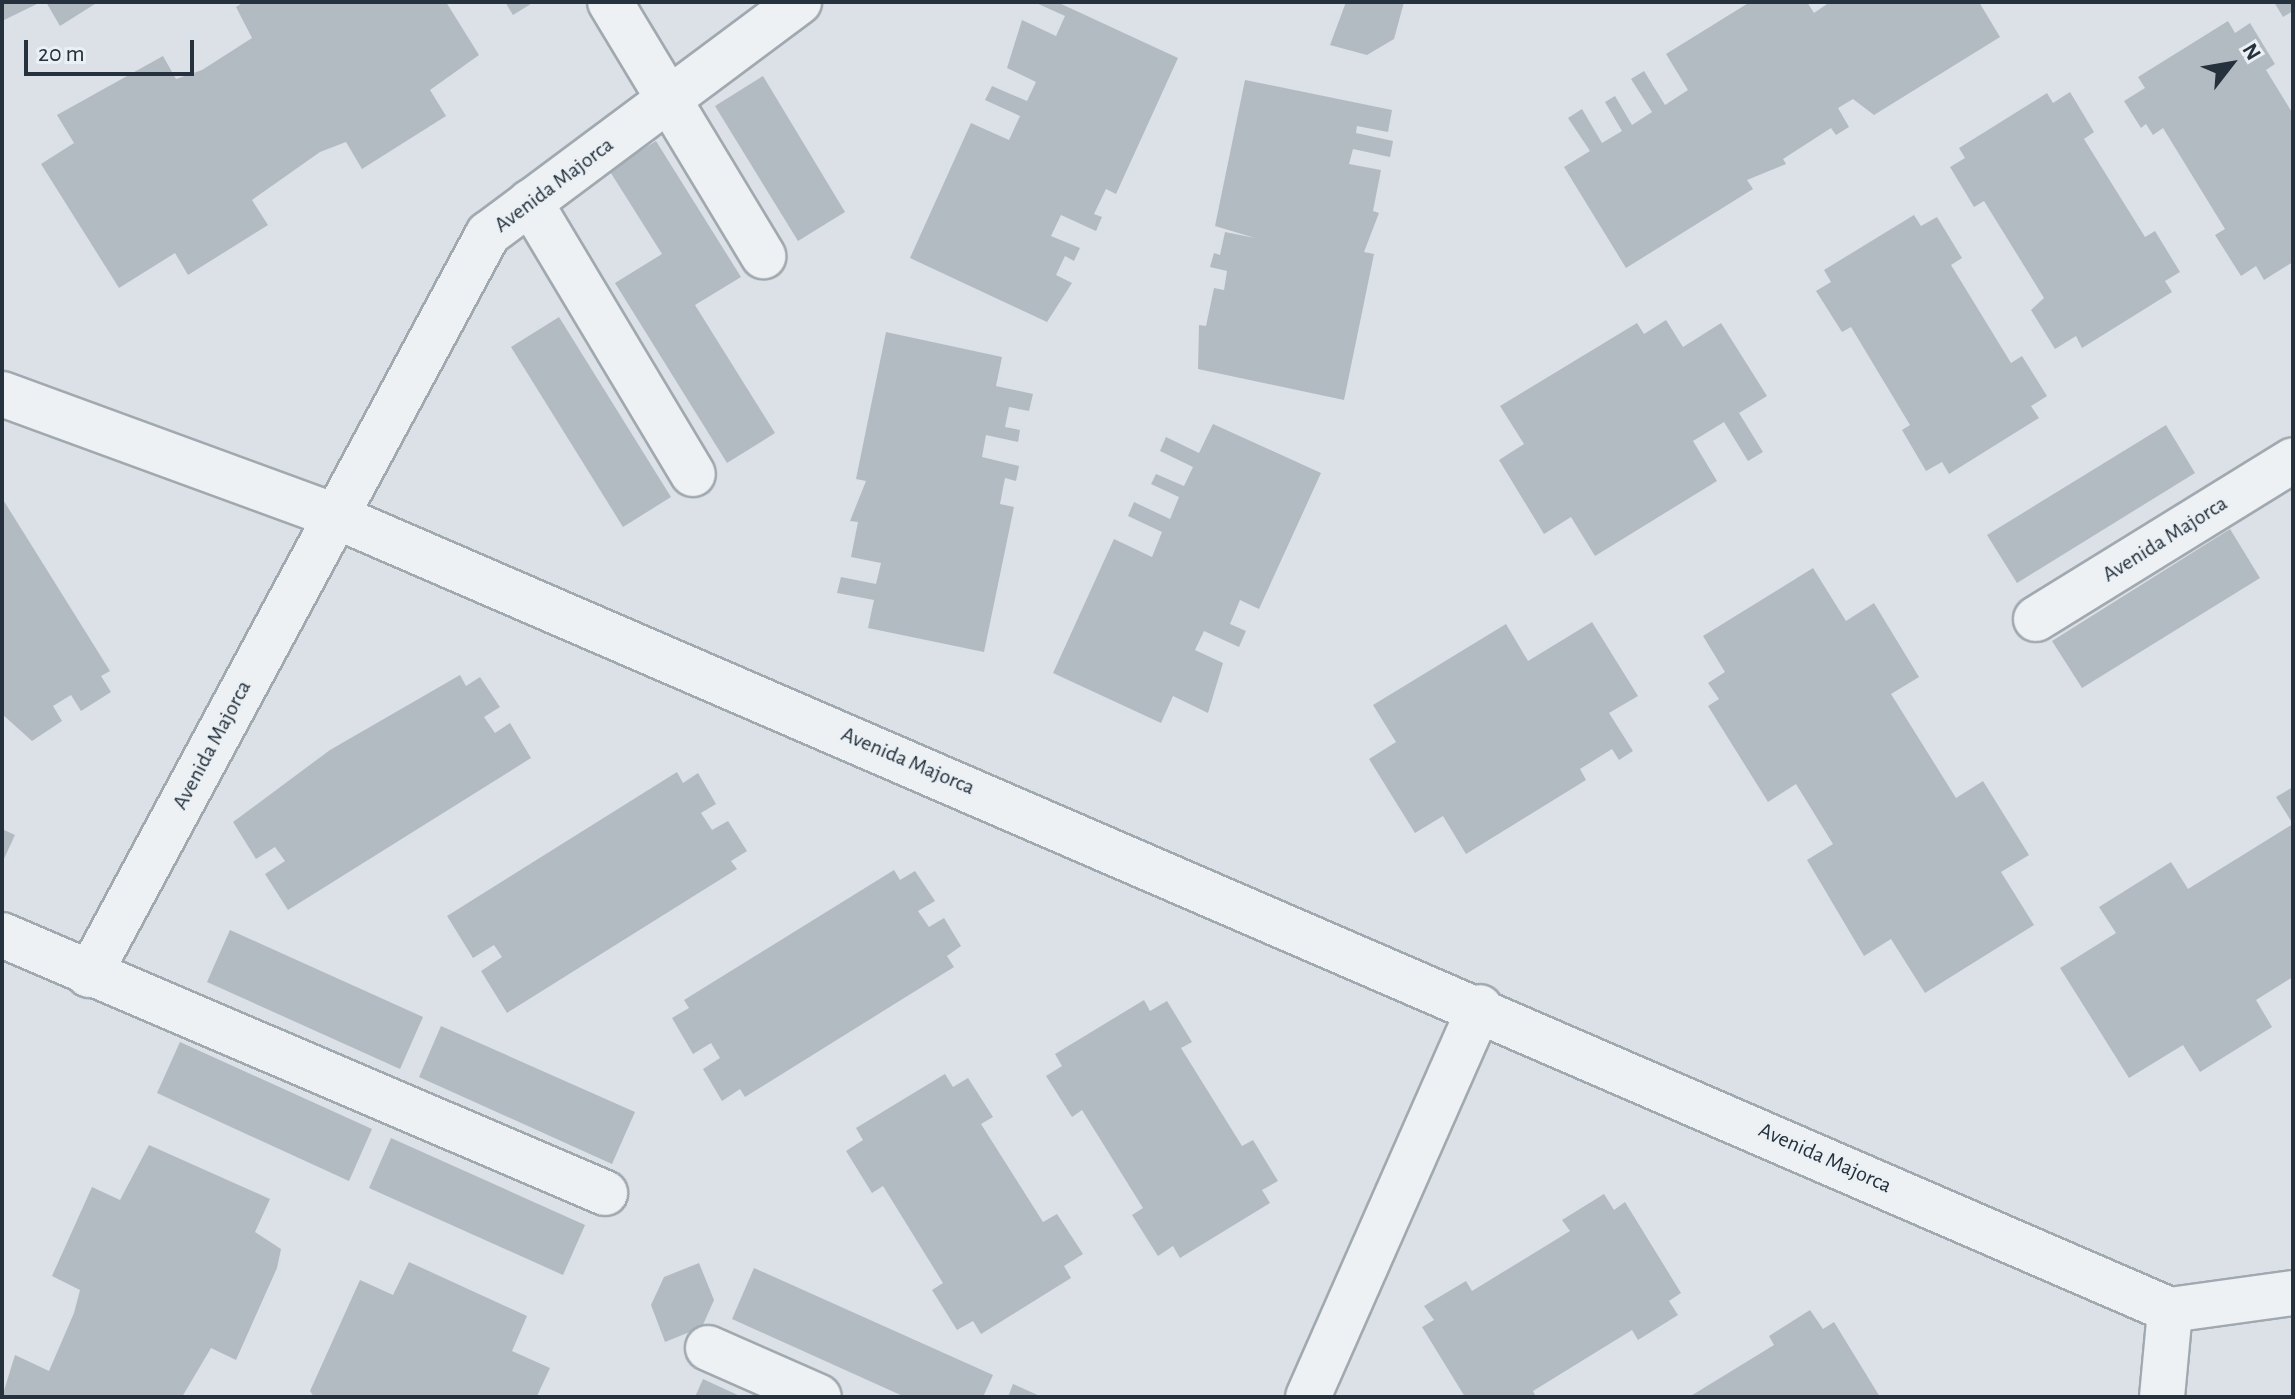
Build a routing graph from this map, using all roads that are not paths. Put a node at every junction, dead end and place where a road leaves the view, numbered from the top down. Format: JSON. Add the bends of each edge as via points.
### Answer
{"nodes":[{"id":1,"x":610,"y":2,"type":"edge"},
{"id":2,"x":799,"y":2,"type":"edge"},
{"id":3,"x":670,"y":98,"type":"junction"},
{"id":4,"x":530,"y":202,"type":"junction"},
{"id":5,"x":763,"y":256,"type":"dead end"},
{"id":6,"x":2,"y":394,"type":"edge"},
{"id":7,"x":2293,"y":460,"type":"edge"},
{"id":8,"x":693,"y":474,"type":"dead end"},
{"id":9,"x":335,"y":516,"type":"junction"},
{"id":10,"x":2036,"y":619,"type":"dead end"},
{"id":11,"x":2,"y":935,"type":"edge"},
{"id":12,"x":89,"y":975,"type":"junction"},
{"id":13,"x":1480,"y":1007,"type":"junction"},
{"id":14,"x":605,"y":1193,"type":"dead end"},
{"id":15,"x":2293,"y":1293,"type":"edge"},
{"id":16,"x":2170,"y":1310,"type":"junction"},
{"id":17,"x":708,"y":1348,"type":"dead end"},
{"id":18,"x":819,"y":1397,"type":"edge"},
{"id":19,"x":1308,"y":1397,"type":"edge"},
{"id":20,"x":2162,"y":1397,"type":"edge"}],
"edges":[{"from":1,"to":3,"type":"street"},
{"from":2,"to":3,"type":"street","name":"Avenida Majorca"},
{"from":3,"to":4,"type":"street","name":"Avenida Majorca"},
{"from":3,"to":5,"type":"street"},
{"from":4,"to":8,"type":"street"},
{"from":4,"to":9,"type":"street","name":"Avenida Majorca","via":[[488,234]]},
{"from":6,"to":9,"type":"street","name":"Avenida Majorca"},
{"from":7,"to":10,"type":"street","name":"Avenida Majorca"},
{"from":9,"to":12,"type":"street","name":"Avenida Majorca"},
{"from":9,"to":13,"type":"street","name":"Avenida Majorca"},
{"from":11,"to":12,"type":"street"},
{"from":12,"to":14,"type":"street"},
{"from":13,"to":16,"type":"street","name":"Avenida Majorca"},
{"from":13,"to":19,"type":"street"},
{"from":15,"to":16,"type":"street"},
{"from":16,"to":20,"type":"street"},
{"from":17,"to":18,"type":"street"}]}
